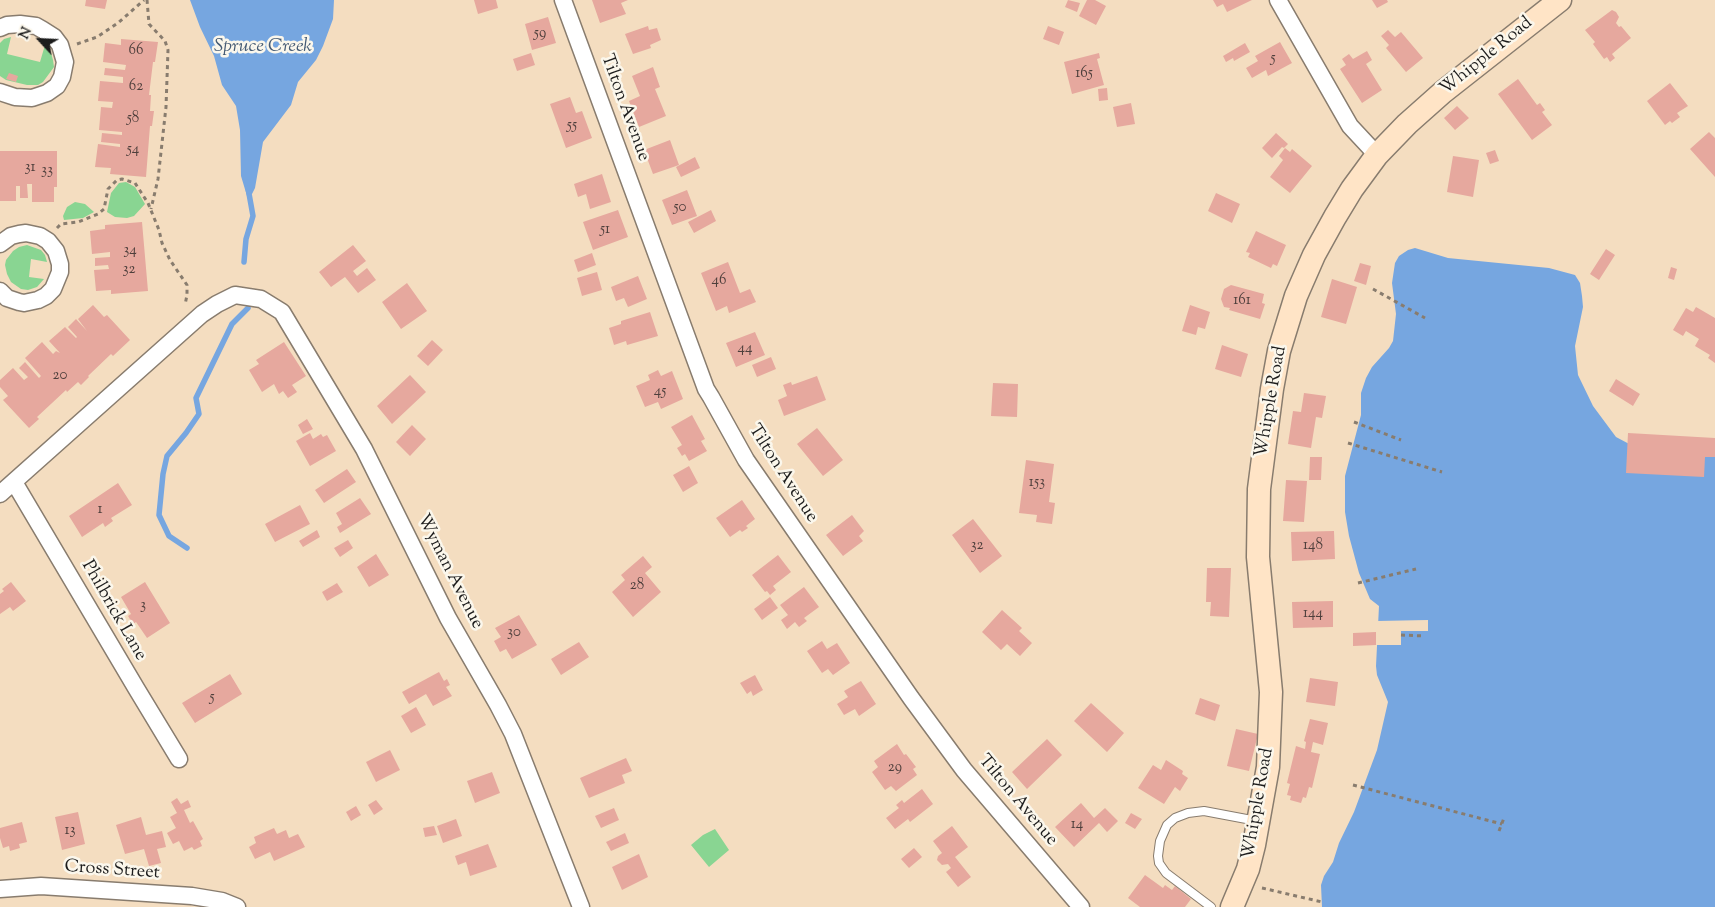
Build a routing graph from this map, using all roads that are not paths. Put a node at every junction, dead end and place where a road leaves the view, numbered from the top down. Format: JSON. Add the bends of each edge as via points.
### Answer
{"nodes":[{"id":1,"x":563,"y":0,"type":"edge"},
{"id":2,"x":1278,"y":0,"type":"edge"},
{"id":3,"x":1560,"y":0,"type":"edge"},
{"id":4,"x":0,"y":28,"type":"edge"},
{"id":5,"x":0,"y":92,"type":"edge"},
{"id":6,"x":1377,"y":155,"type":"junction"},
{"id":7,"x":0,"y":244,"type":"edge"},
{"id":8,"x":2,"y":298,"type":"edge"},
{"id":9,"x":4,"y":488,"type":"edge"},
{"id":10,"x":179,"y":759,"type":"dead end"},
{"id":11,"x":1260,"y":822,"type":"junction"},
{"id":12,"x":0,"y":889,"type":"edge"},
{"id":13,"x":237,"y":907,"type":"edge"},
{"id":14,"x":581,"y":907,"type":"edge"},
{"id":15,"x":1081,"y":907,"type":"edge"},
{"id":16,"x":1211,"y":907,"type":"edge"},
{"id":17,"x":1232,"y":907,"type":"edge"}],
"edges":[{"from":1,"to":15,"type":"street","name":"Tilton Avenue","via":[[706,389],[746,460],[964,770]]},
{"from":2,"to":6,"type":"street","via":[[1350,126]]},
{"from":3,"to":6,"type":"main road","name":"Whipple Road","via":[[1443,92]]},
{"from":4,"to":5,"type":"street","via":[[20,24],[36,26],[54,37],[65,62],[65,70],[52,90],[32,98]]},
{"from":6,"to":11,"type":"main road","name":"Whipple Road","via":[[1352,189],[1310,264],[1288,317],[1270,400],[1260,473],[1258,557],[1271,692],[1271,733]]},
{"from":7,"to":8,"type":"street","via":[[11,236],[26,233],[40,236],[56,251],[60,264],[58,278],[46,296],[24,303]]},
{"from":9,"to":10,"type":"street","name":"Philbrick Lane"},
{"from":9,"to":14,"type":"street","name":"Wyman Avenue","via":[[217,304],[235,295],[261,298],[282,312],[364,449],[448,618],[513,734]]},
{"from":11,"to":16,"type":"lane","via":[[1204,811],[1174,818],[1167,825],[1160,841],[1159,863],[1166,873]]},
{"from":11,"to":17,"type":"main road","name":"Whipple Road","via":[[1250,861]]},
{"from":12,"to":13,"type":"street","name":"Cross Street","via":[[41,886],[192,896]]}]}
